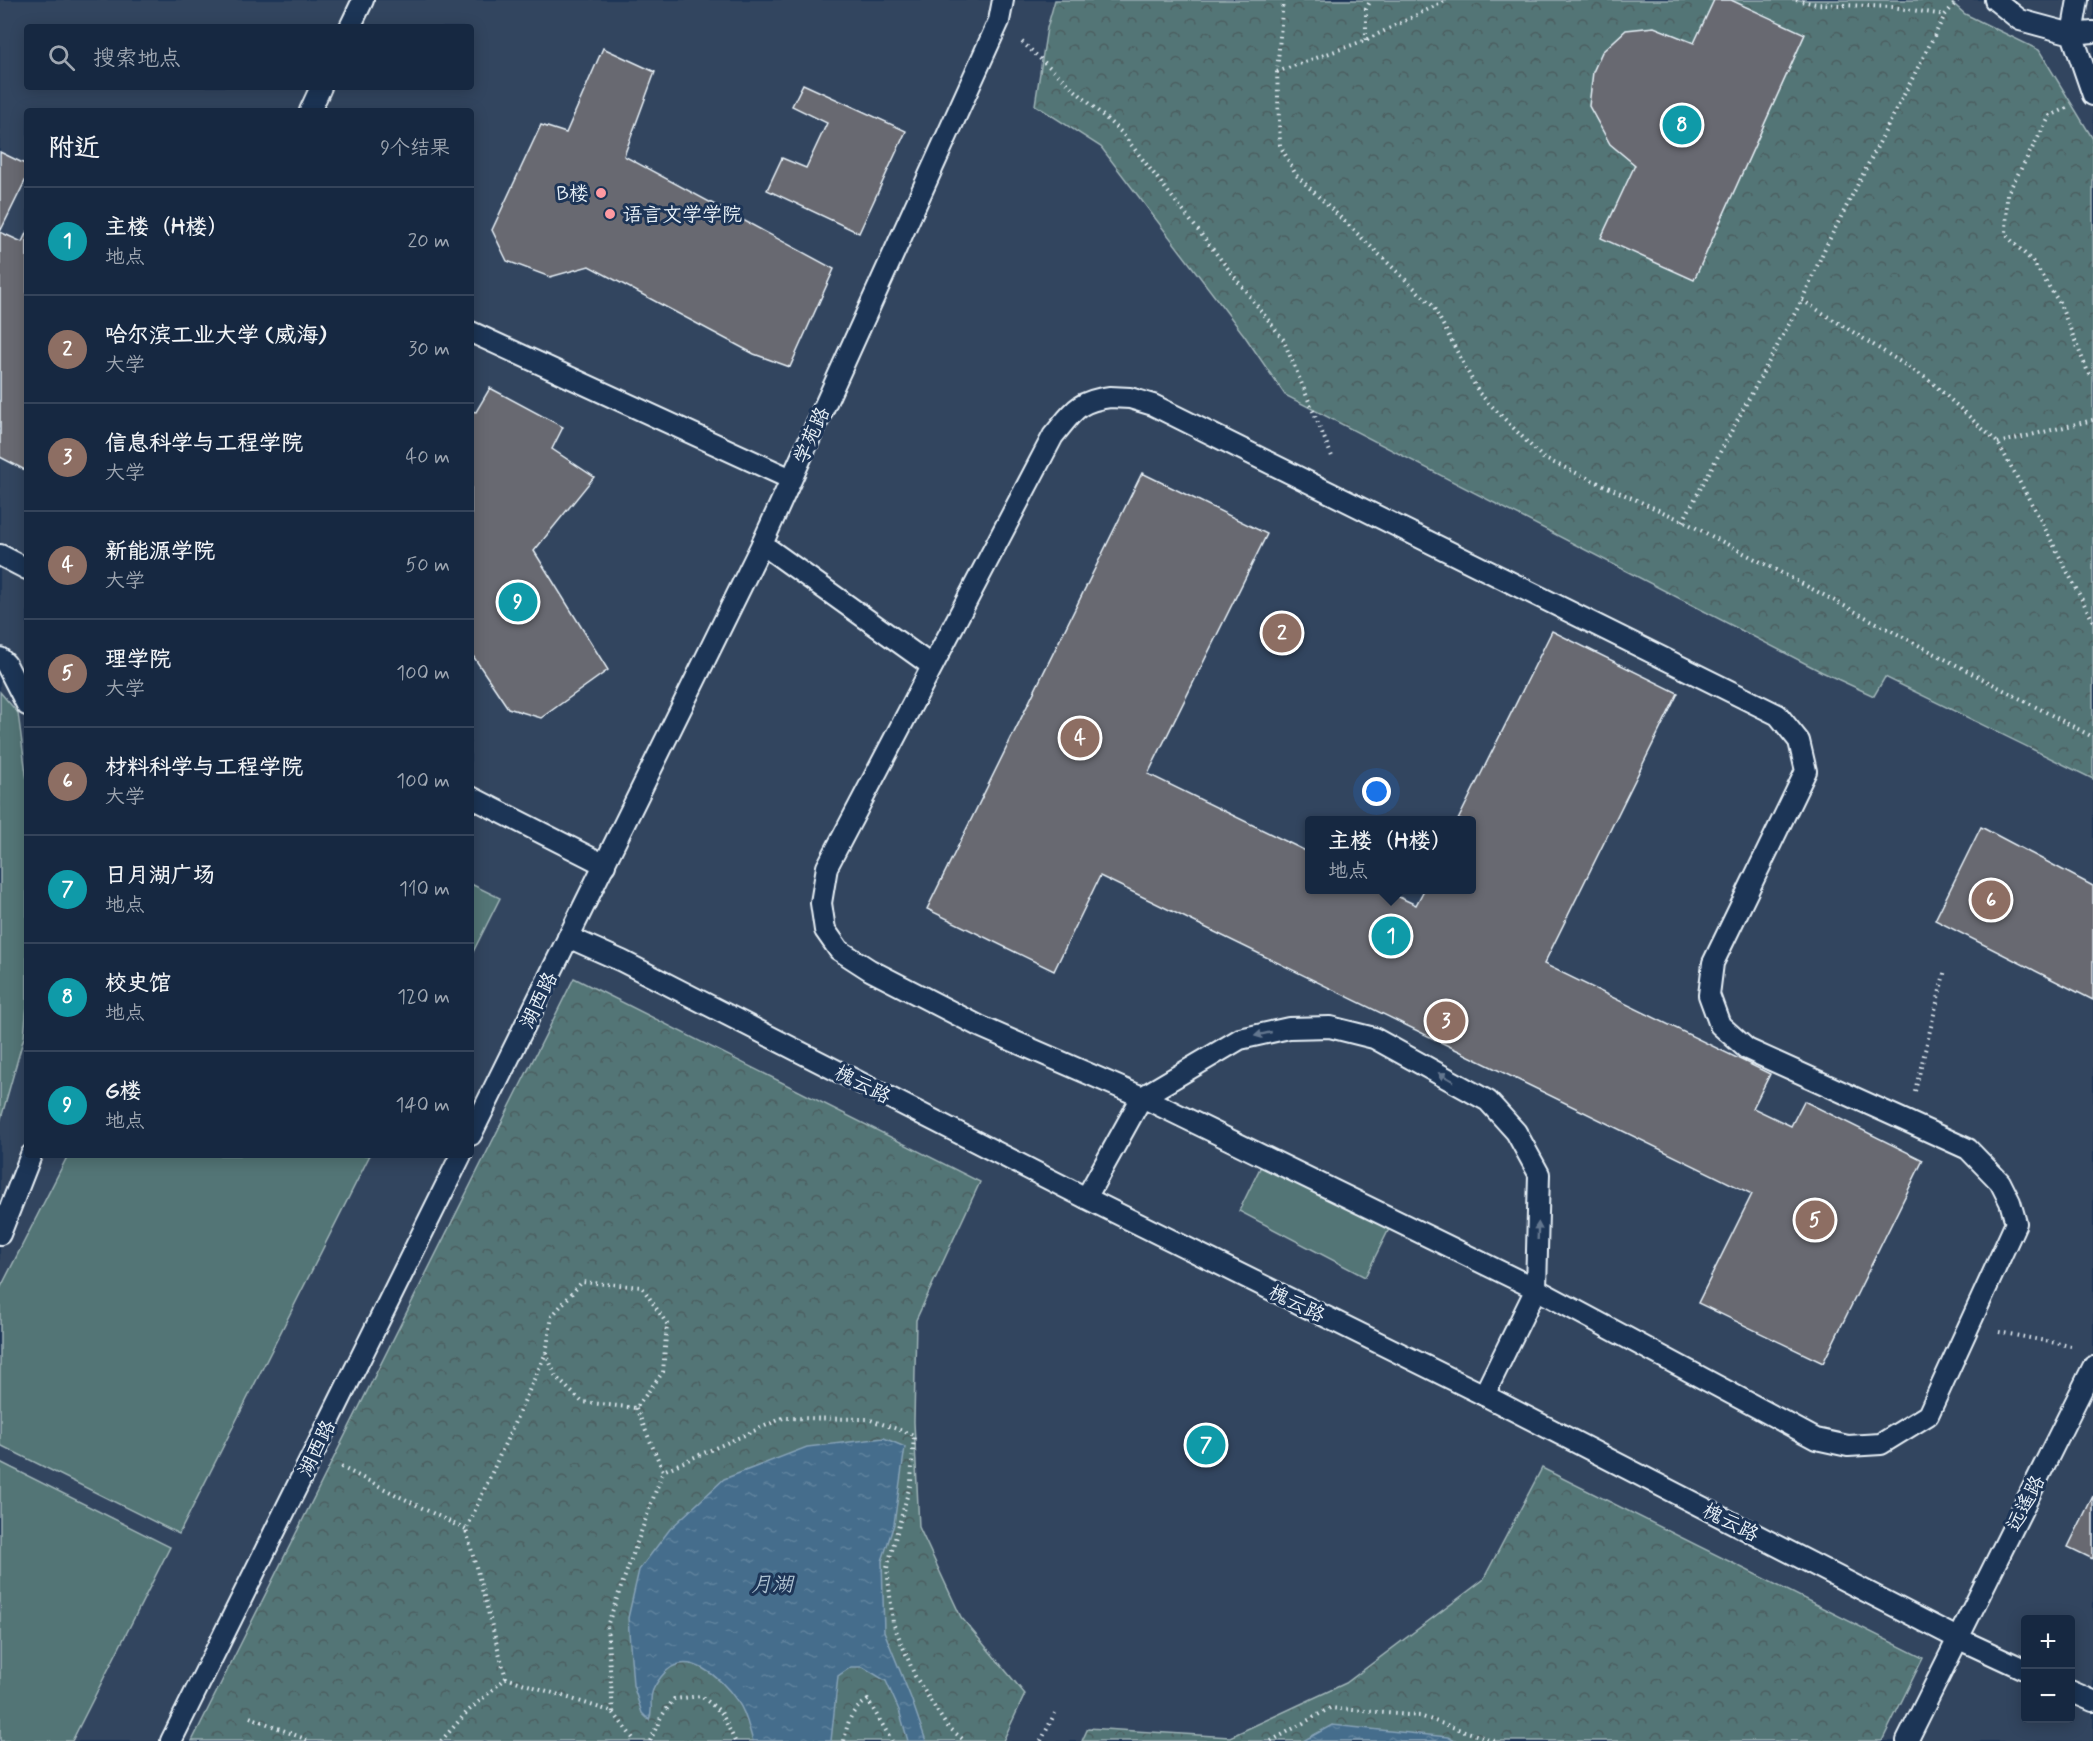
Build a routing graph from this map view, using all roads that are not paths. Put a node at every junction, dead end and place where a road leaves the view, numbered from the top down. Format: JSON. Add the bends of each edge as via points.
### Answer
{"nodes":[{"id":1,"x":363,"y":0,"type":"edge"},
{"id":2,"x":1003,"y":0,"type":"edge"},
{"id":3,"x":1995,"y":0,"type":"edge"},
{"id":4,"x":2078,"y":0,"type":"edge"},
{"id":5,"x":351,"y":24,"type":"edge"},
{"id":6,"x":2093,"y":32,"type":"edge"},
{"id":7,"x":2072,"y":34,"type":"junction"},
{"id":8,"x":320,"y":90,"type":"edge"},
{"id":9,"x":2093,"y":95,"type":"edge"},
{"id":10,"x":311,"y":108,"type":"edge"},
{"id":11,"x":474,"y":333,"type":"edge"},
{"id":12,"x":791,"y":479,"type":"junction"},
{"id":13,"x":762,"y":544,"type":"junction"},
{"id":14,"x":0,"y":555,"type":"edge"},
{"id":15,"x":24,"y":567,"type":"edge"},
{"id":16,"x":0,"y":658,"type":"edge"},
{"id":17,"x":932,"y":666,"type":"junction"},
{"id":18,"x":24,"y":699,"type":"edge"},
{"id":19,"x":474,"y":799,"type":"edge"},
{"id":20,"x":605,"y":865,"type":"junction"},
{"id":21,"x":568,"y":937,"type":"junction"},
{"id":22,"x":1142,"y":1097,"type":"junction"},
{"id":23,"x":474,"y":1129,"type":"edge"},
{"id":24,"x":30,"y":1158,"type":"edge"},
{"id":25,"x":460,"y":1158,"type":"edge"},
{"id":26,"x":1086,"y":1198,"type":"junction"},
{"id":27,"x":0,"y":1234,"type":"edge"},
{"id":28,"x":1536,"y":1289,"type":"junction"},
{"id":29,"x":2093,"y":1367,"type":"edge"},
{"id":30,"x":1484,"y":1395,"type":"junction"},
{"id":31,"x":1957,"y":1638,"type":"junction"},
{"id":32,"x":2023,"y":1669,"type":"edge"},
{"id":33,"x":2075,"y":1693,"type":"edge"},
{"id":34,"x":2093,"y":1701,"type":"edge"},
{"id":35,"x":171,"y":1741,"type":"edge"},
{"id":36,"x":1907,"y":1741,"type":"edge"}],
"edges":[{"from":1,"to":5,"type":"lane"},
{"from":2,"to":12,"type":"lane","name":"学苑路","via":[[999,21]]},
{"from":3,"to":7,"type":"lane","via":[[2020,20]]},
{"from":4,"to":7,"type":"lane"},
{"from":6,"to":7,"type":"lane"},
{"from":7,"to":9,"type":"lane"},
{"from":8,"to":10,"type":"lane"},
{"from":11,"to":12,"type":"lane"},
{"from":12,"to":13,"type":"lane","name":"学苑路"},
{"from":13,"to":17,"type":"lane"},
{"from":13,"to":20,"type":"lane","name":"学苑路"},
{"from":14,"to":15,"type":"lane"},
{"from":16,"to":18,"type":"lane"},
{"from":17,"to":22,"type":"lane","via":[[827,867],[821,903],[825,930],[839,950],[870,970],[979,1026]]},
{"from":17,"to":28,"type":"lane","via":[[1053,436],[1076,408],[1092,399],[1130,398],[1153,405],[1778,715],[1799,741],[1806,771],[1713,963],[1709,995],[1720,1025],[1747,1049],[1968,1149],[2000,1182],[2016,1222],[1928,1415],[1881,1444],[1848,1446],[1816,1439]]},
{"from":19,"to":20,"type":"lane"},
{"from":20,"to":21,"type":"lane","name":"湖西路"},
{"from":21,"to":23,"type":"lane","name":"湖西路"},
{"from":21,"to":26,"type":"lane","name":"槐云路"},
{"from":22,"to":26,"type":"lane"},
{"from":22,"to":28,"type":"lane"},
{"from":28,"to":22,"type":"lane","one_way":true,"via":[[1539,1174],[1516,1132],[1488,1101],[1374,1038],[1330,1027],[1289,1028],[1240,1039]]},
{"from":24,"to":27,"type":"lane"},
{"from":25,"to":35,"type":"lane","name":"湖西路"},
{"from":26,"to":30,"type":"lane","name":"槐云路"},
{"from":28,"to":30,"type":"lane"},
{"from":29,"to":31,"type":"lane","name":"远遥路"},
{"from":30,"to":31,"type":"lane","name":"槐云路"},
{"from":31,"to":32,"type":"lane","name":"槐云路"},
{"from":31,"to":36,"type":"lane","name":"远遥路"},
{"from":33,"to":34,"type":"lane"}]}
